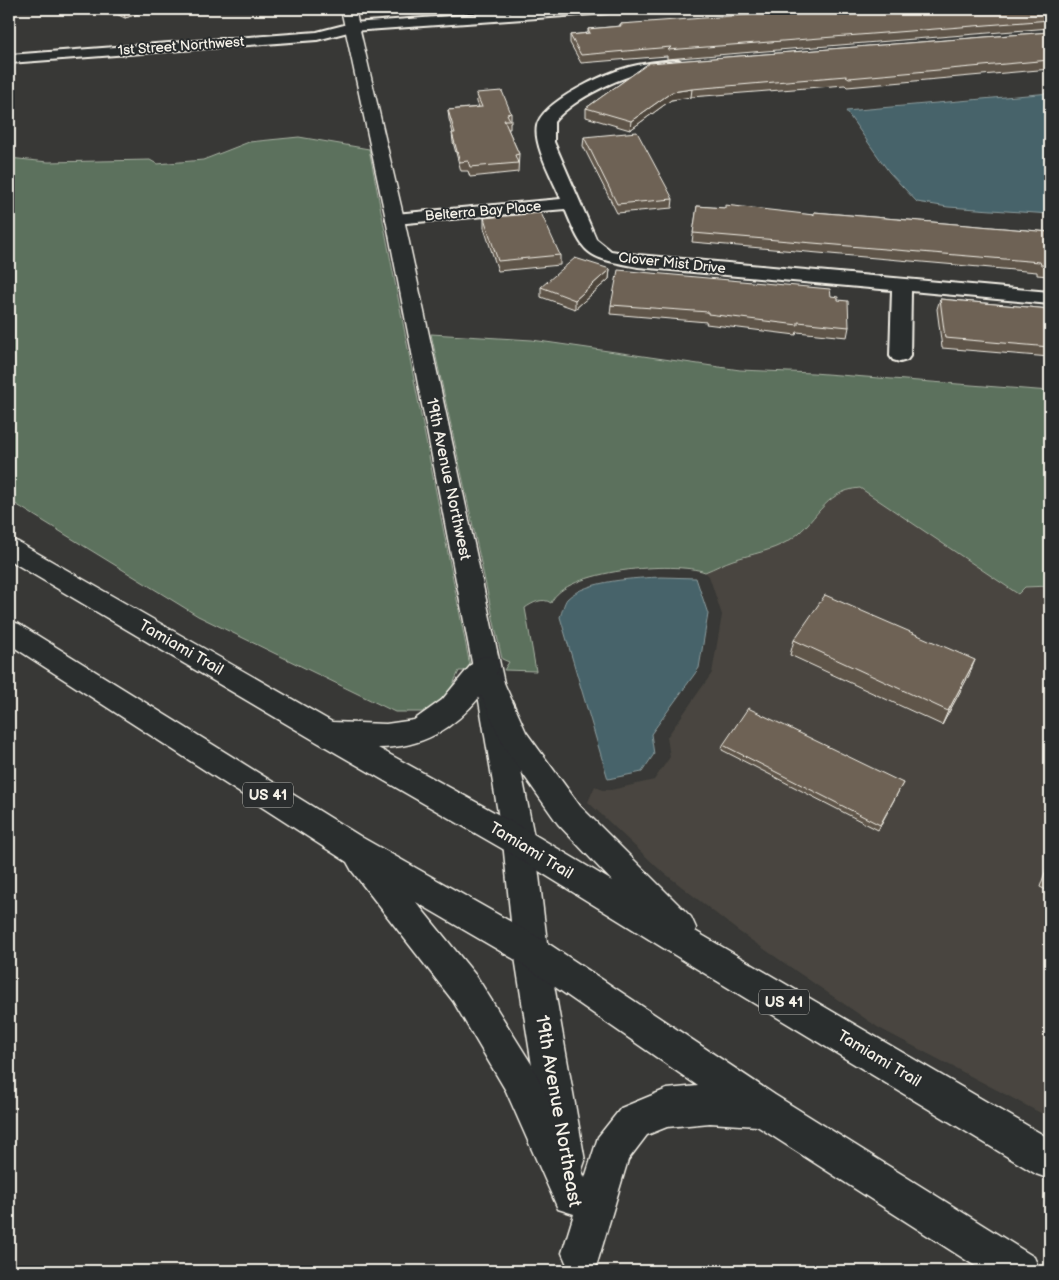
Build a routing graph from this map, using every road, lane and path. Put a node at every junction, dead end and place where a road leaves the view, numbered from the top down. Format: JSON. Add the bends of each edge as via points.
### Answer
{"nodes":[{"id":1,"x":607,"y":9,"type":"edge"},
{"id":2,"x":350,"y":18,"type":"edge"},
{"id":3,"x":9,"y":59,"type":"edge"},
{"id":4,"x":697,"y":62,"type":"edge"},
{"id":5,"x":569,"y":197,"type":"junction"},
{"id":6,"x":393,"y":213,"type":"junction"},
{"id":7,"x":902,"y":285,"type":"junction"},
{"id":8,"x":1050,"y":298,"type":"edge"},
{"id":9,"x":900,"y":356,"type":"dead end"},
{"id":10,"x":9,"y":548,"type":"edge"},
{"id":11,"x":9,"y":631,"type":"edge"},
{"id":12,"x":488,"y":675,"type":"junction"},
{"id":13,"x":327,"y":734,"type":"junction"},
{"id":14,"x":519,"y":842,"type":"junction"},
{"id":15,"x":352,"y":848,"type":"junction"},
{"id":16,"x":531,"y":952,"type":"junction"},
{"id":17,"x":706,"y":956,"type":"junction"},
{"id":18,"x":762,"y":1108,"type":"junction"},
{"id":19,"x":1050,"y":1160,"type":"edge"},
{"id":20,"x":572,"y":1195,"type":"junction"},
{"id":21,"x":584,"y":1262,"type":"edge"},
{"id":22,"x":1020,"y":1271,"type":"edge"}],
"edges":[{"from":1,"to":2,"type":"street","name":"1st Street Northwest"},
{"from":2,"to":3,"type":"street","name":"1st Street Northwest","via":[[317,36]]},
{"from":2,"to":6,"type":"main road","name":"19th Avenue Northwest"},
{"from":4,"to":5,"type":"street","name":"Clover Mist Drive","via":[[648,66],[614,75],[554,112],[544,126],[546,142]]},
{"from":5,"to":6,"type":"street","name":"Belterra Bay Place"},
{"from":5,"to":7,"type":"street","name":"Clover Mist Drive","via":[[588,242],[605,255],[638,261]]},
{"from":6,"to":12,"type":"main road","name":"19th Avenue Northwest"},
{"from":7,"to":8,"type":"street","name":"Clover Mist Drive"},
{"from":7,"to":9,"type":"street"},
{"from":10,"to":13,"type":"main road","name":"Tamiami Trail","number":"US 41"},
{"from":11,"to":15,"type":"main road","number":"US 41"},
{"from":12,"to":13,"type":"main road","via":[[435,724],[411,734],[381,738]]},
{"from":12,"to":14,"type":"main road","name":"19th Avenue Northwest"},
{"from":12,"to":17,"type":"main road","via":[[514,739],[569,815]]},
{"from":13,"to":14,"type":"main road","name":"Tamiami Trail","number":"US 41"},
{"from":14,"to":16,"type":"main road","name":"19th Avenue Northwest"},
{"from":14,"to":17,"type":"main road","name":"Tamiami Trail","number":"US 41"},
{"from":15,"to":16,"type":"main road","number":"US 41"},
{"from":15,"to":20,"type":"main road","via":[[465,989],[519,1078]]},
{"from":16,"to":18,"type":"main road","number":"US 41"},
{"from":16,"to":20,"type":"main road","name":"19th Avenue Northeast"},
{"from":17,"to":19,"type":"main road","name":"Tamiami Trail","number":"US 41"},
{"from":18,"to":21,"type":"main road","via":[[710,1104],[666,1108],[634,1121],[612,1150]]},
{"from":18,"to":22,"type":"main road","number":"US 41"},
{"from":20,"to":21,"type":"main road","name":"19th Avenue Northeast"}]}
